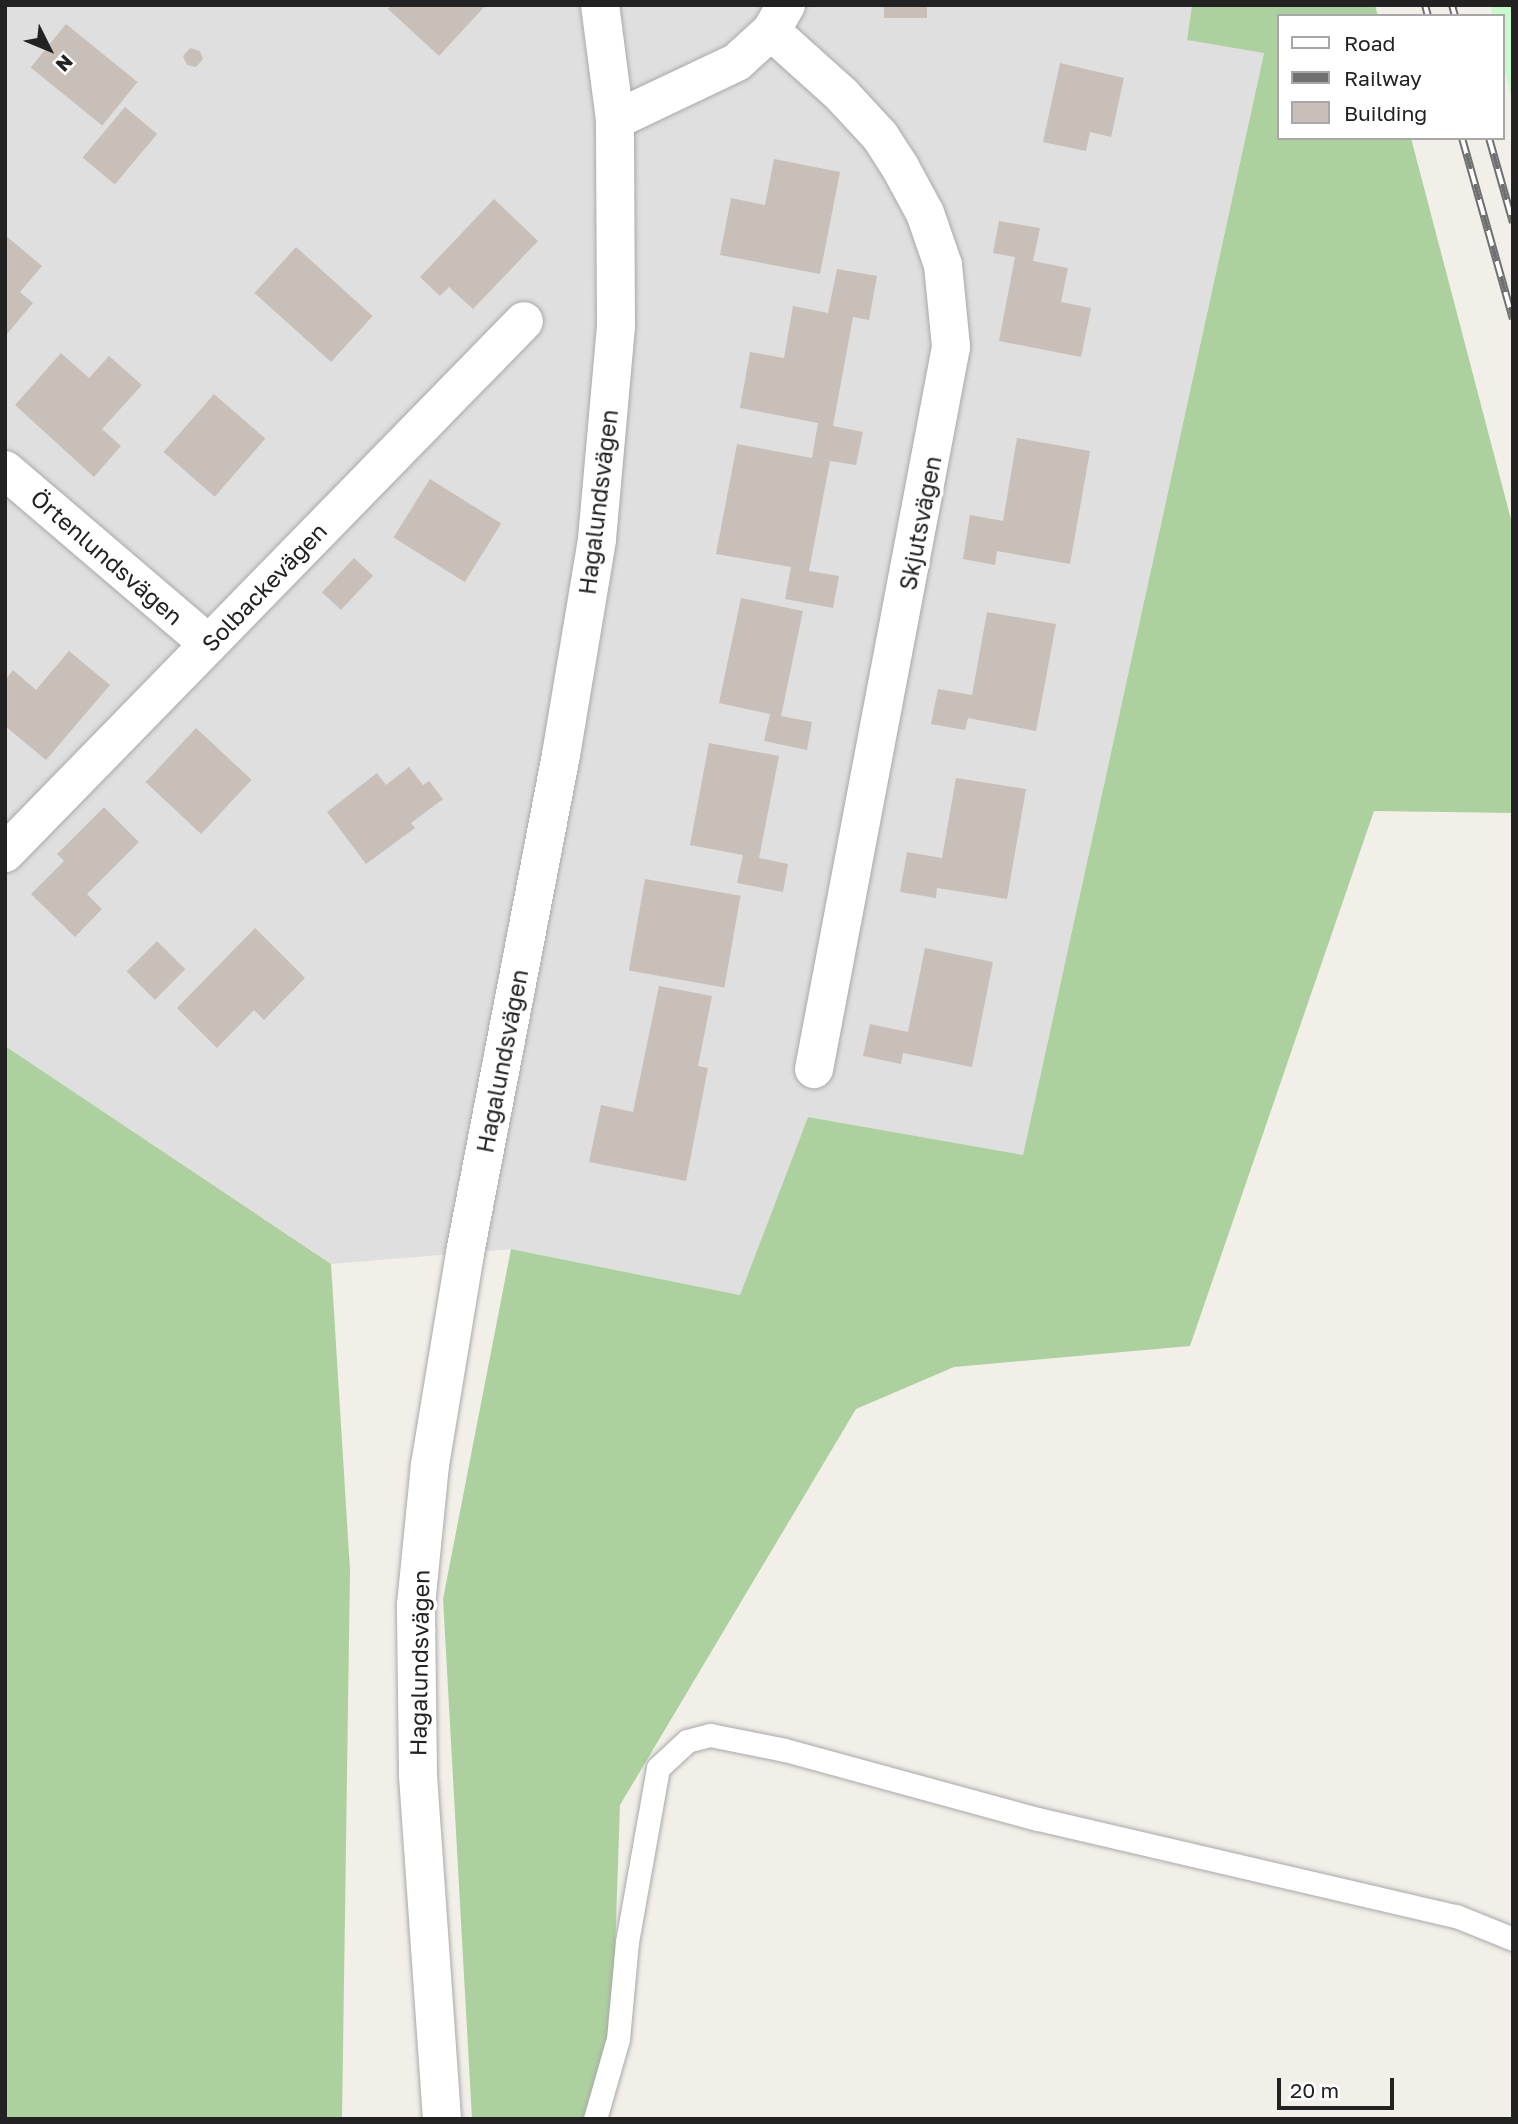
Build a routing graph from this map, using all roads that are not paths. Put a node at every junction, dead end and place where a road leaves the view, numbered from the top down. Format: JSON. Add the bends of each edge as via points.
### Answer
{"nodes":[{"id":1,"x":600,"y":5,"type":"edge"},
{"id":2,"x":779,"y":18,"type":"edge"},
{"id":3,"x":615,"y":120,"type":"junction"},
{"id":4,"x":524,"y":321,"type":"dead end"},
{"id":5,"x":5,"y":470,"type":"edge"},
{"id":6,"x":209,"y":644,"type":"junction"},
{"id":7,"x":5,"y":853,"type":"edge"},
{"id":8,"x":814,"y":1069,"type":"dead end"},
{"id":9,"x":1513,"y":1939,"type":"edge"},
{"id":10,"x":442,"y":2119,"type":"edge"},
{"id":11,"x":595,"y":2119,"type":"edge"}],
"edges":[{"from":1,"to":3,"type":"street","name":"Hagalundsvägen"},
{"from":2,"to":3,"type":"street","via":[[737,62]]},
{"from":2,"to":8,"type":"street","name":"Skjutsvägen","via":[[880,136],[925,213],[943,265],[951,347]]},
{"from":3,"to":10,"type":"street","name":"Hagalundsvägen","via":[[616,326],[597,539],[561,755],[465,1253],[430,1465],[416,1605],[418,1775]]},
{"from":4,"to":6,"type":"street","name":"Solbackevägen"},
{"from":5,"to":6,"type":"street","name":"Örtenlundsvägen"},
{"from":6,"to":7,"type":"street","name":"Solbackevägen"},
{"from":9,"to":11,"type":"lane","via":[[1456,1916],[1038,1819],[785,1750],[710,1735],[687,1741],[658,1768],[627,1941],[618,2039]]}]}
